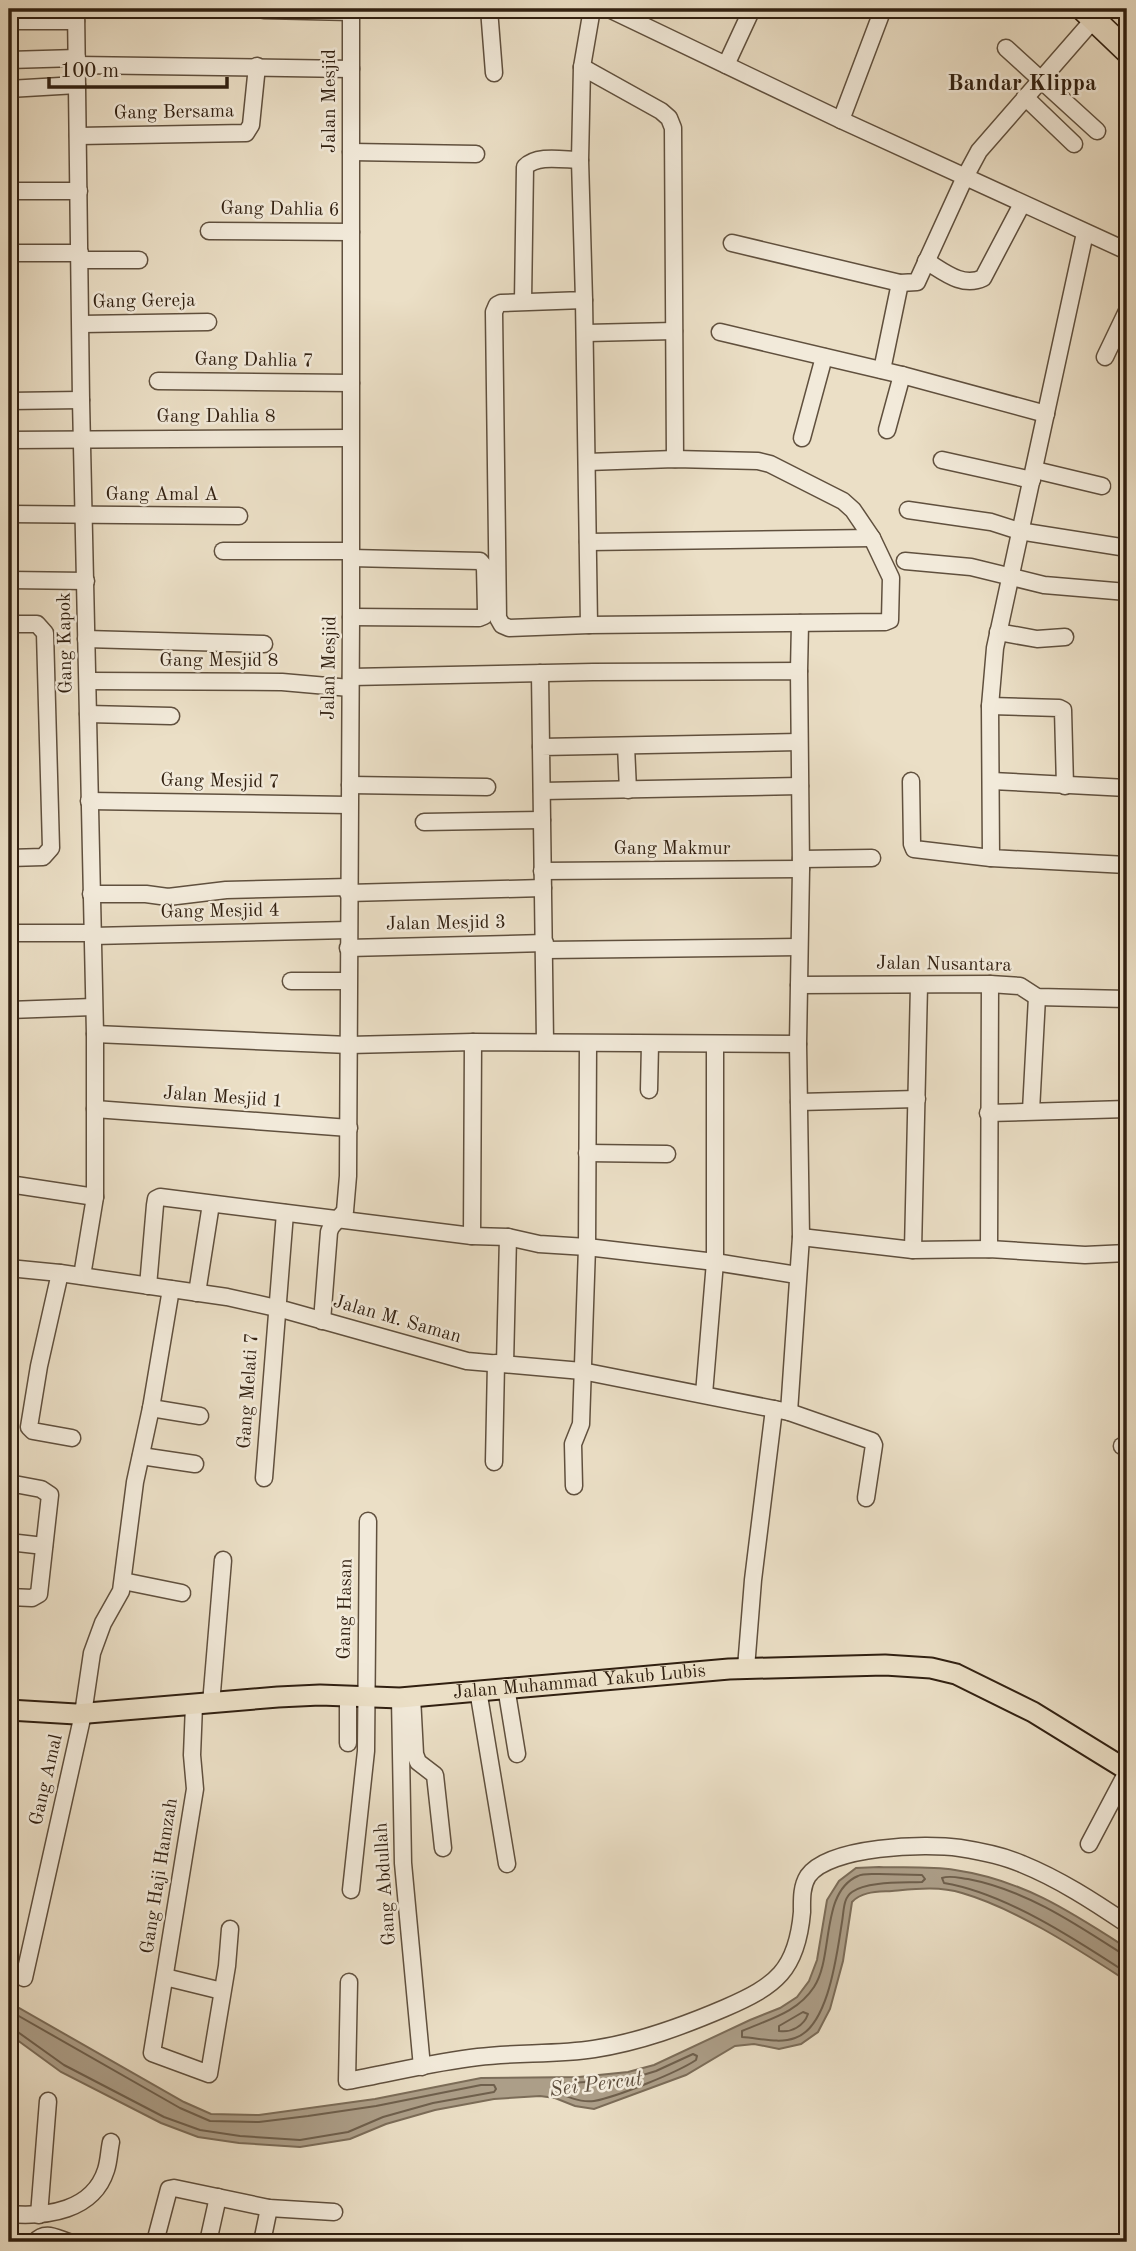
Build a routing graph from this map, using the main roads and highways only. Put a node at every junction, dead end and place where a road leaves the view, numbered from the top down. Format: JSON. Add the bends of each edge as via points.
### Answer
{"nodes":[{"id":1,"x":1088,"y":14,"type":"edge"},
{"id":2,"x":1125,"y":44,"type":"edge"},
{"id":3,"x":9,"y":1710,"type":"edge"},
{"id":4,"x":1127,"y":1771,"type":"edge"}],
"edges":[{"from":1,"to":2,"type":"highway"},
{"from":3,"to":4,"type":"main road","name":"Jalan Muhammad Yakub Lubis","via":[[83,1714],[278,1697],[406,1697],[746,1668],[885,1665],[956,1674],[1033,1712]]}]}
